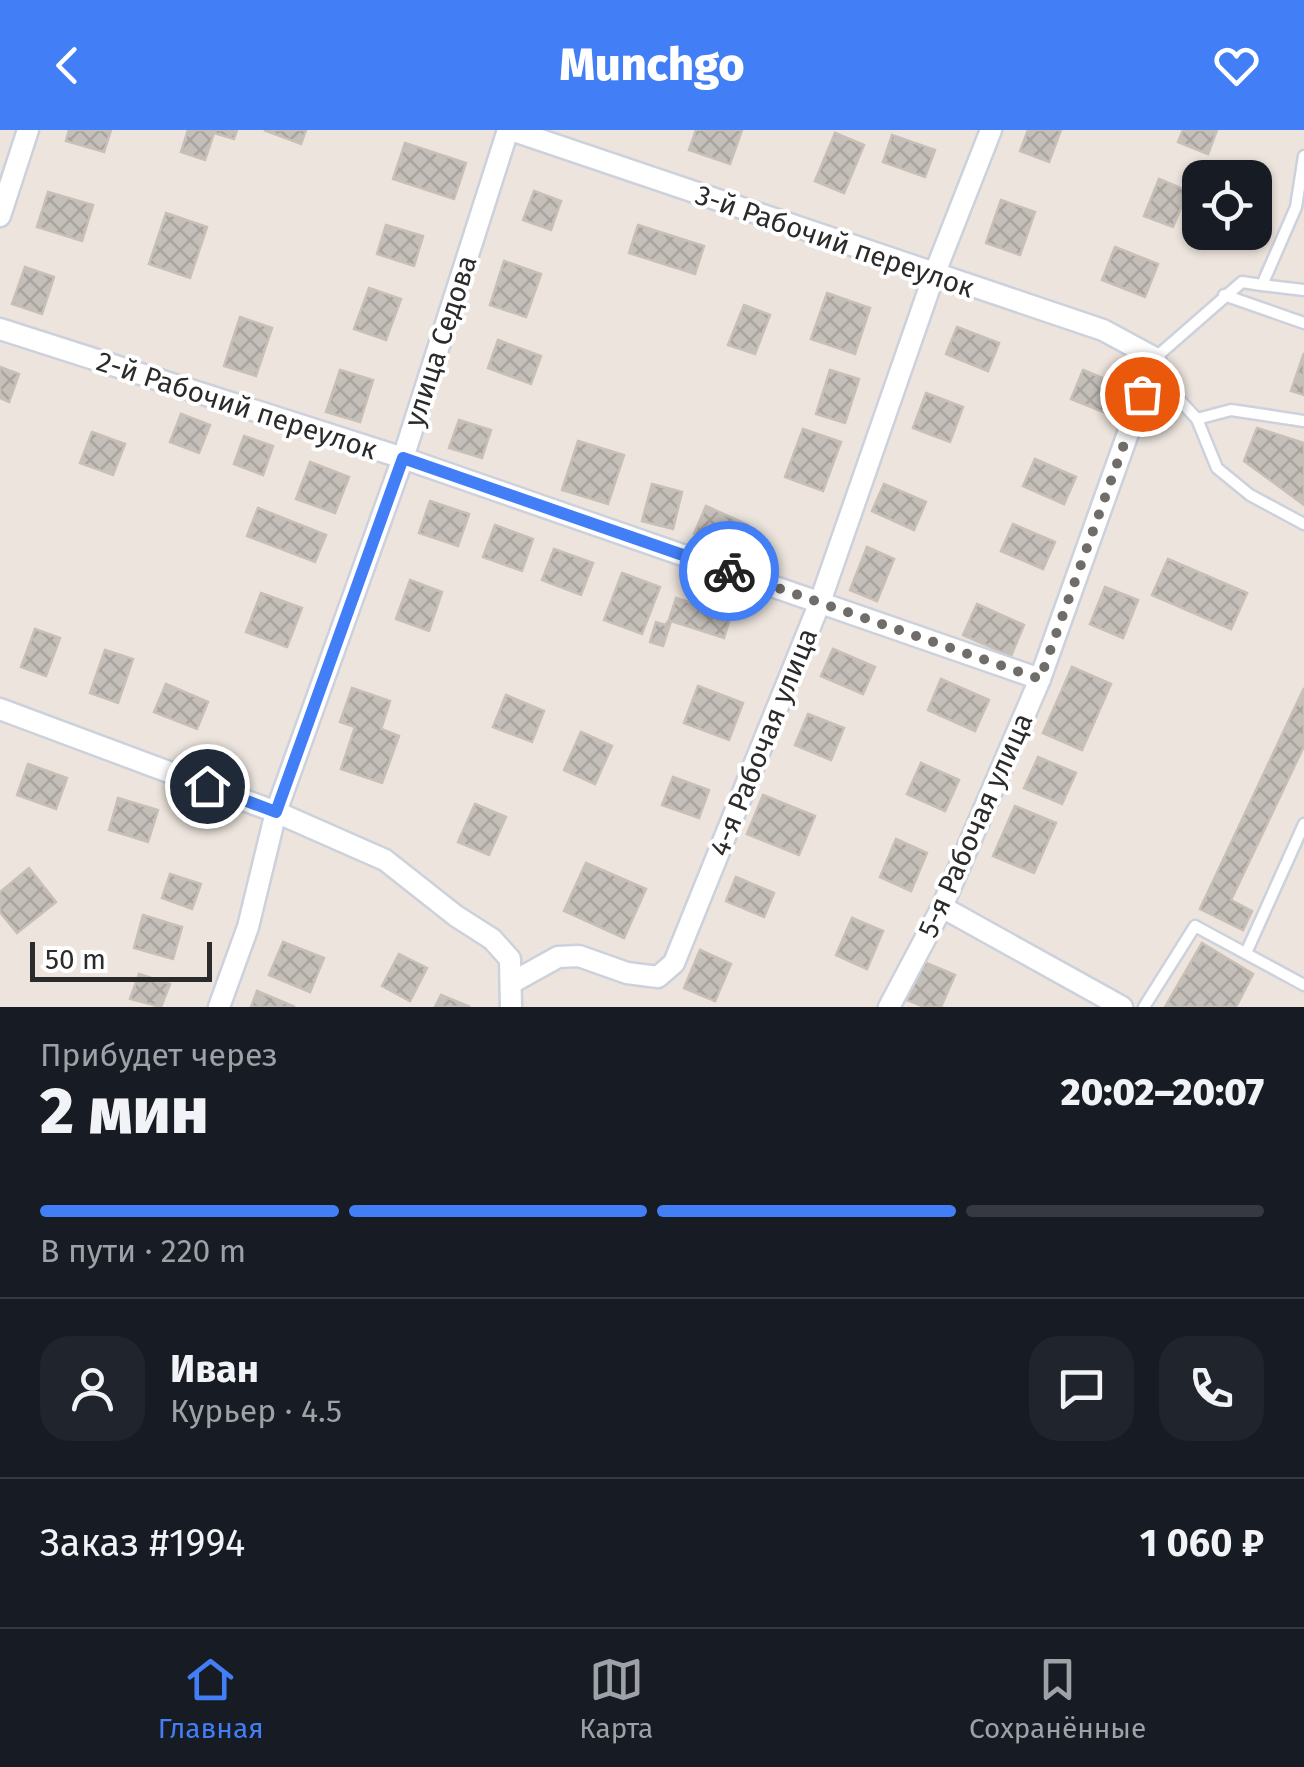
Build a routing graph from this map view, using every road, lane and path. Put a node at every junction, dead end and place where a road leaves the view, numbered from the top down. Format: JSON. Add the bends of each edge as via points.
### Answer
{"nodes":[{"id":1,"x":28,"y":130,"type":"edge"},
{"id":2,"x":509,"y":130,"type":"edge"},
{"id":3,"x":992,"y":130,"type":"edge"},
{"id":4,"x":1304,"y":156,"type":"edge"},
{"id":5,"x":1300,"y":207,"type":"edge"},
{"id":6,"x":0,"y":216,"type":"edge"},
{"id":7,"x":934,"y":275,"type":"junction"},
{"id":8,"x":1262,"y":285,"type":"junction"},
{"id":9,"x":1304,"y":290,"type":"edge"},
{"id":10,"x":1224,"y":296,"type":"junction"},
{"id":11,"x":1304,"y":323,"type":"edge"},
{"id":12,"x":0,"y":329,"type":"edge"},
{"id":13,"x":1155,"y":358,"type":"junction"},
{"id":14,"x":1196,"y":419,"type":"junction"},
{"id":15,"x":1304,"y":421,"type":"edge"},
{"id":16,"x":403,"y":458,"type":"junction"},
{"id":17,"x":1304,"y":524,"type":"edge"},
{"id":18,"x":820,"y":602,"type":"junction"},
{"id":19,"x":1040,"y":679,"type":"junction"},
{"id":20,"x":0,"y":708,"type":"edge"},
{"id":21,"x":276,"y":812,"type":"junction"},
{"id":22,"x":1304,"y":824,"type":"edge"},
{"id":23,"x":942,"y":908,"type":"junction"},
{"id":24,"x":1246,"y":954,"type":"junction"},
{"id":25,"x":513,"y":982,"type":"junction"},
{"id":26,"x":1304,"y":985,"type":"edge"},
{"id":27,"x":218,"y":1007,"type":"edge"},
{"id":28,"x":511,"y":1007,"type":"edge"},
{"id":29,"x":889,"y":1007,"type":"edge"},
{"id":30,"x":1122,"y":1007,"type":"edge"},
{"id":31,"x":1144,"y":1007,"type":"edge"}],
"edges":[{"from":1,"to":6,"type":"street"},
{"from":2,"to":7,"type":"street","name":"3-й Рабочий переулок"},
{"from":2,"to":16,"type":"street","name":"улица Седова"},
{"from":3,"to":7,"type":"street","name":"4-я Рабочая улица"},
{"from":4,"to":5,"type":"lane"},
{"from":5,"to":8,"type":"lane"},
{"from":7,"to":13,"type":"street","name":"3-й Рабочий переулок","via":[[1103,330]]},
{"from":7,"to":18,"type":"street","name":"4-я Рабочая улица"},
{"from":8,"to":9,"type":"lane"},
{"from":8,"to":10,"type":"lane","via":[[1242,282]]},
{"from":10,"to":11,"type":"lane"},
{"from":10,"to":13,"type":"lane"},
{"from":12,"to":16,"type":"street","name":"2-й Рабочий переулок"},
{"from":13,"to":14,"type":"lane"},
{"from":13,"to":19,"type":"street","name":"5-я Рабочая улица"},
{"from":14,"to":15,"type":"lane","via":[[1231,410]]},
{"from":14,"to":17,"type":"lane","via":[[1217,468]]},
{"from":16,"to":18,"type":"street","name":"2-й Рабочий переулок"},
{"from":16,"to":21,"type":"street","name":"улица Седова"},
{"from":18,"to":19,"type":"street","name":"2-й Рабочий переулок"},
{"from":18,"to":25,"type":"street","name":"4-я Рабочая улица","via":[[674,963],[658,977],[558,957]]},
{"from":19,"to":23,"type":"street","name":"5-я Рабочая улица"},
{"from":20,"to":21,"type":"street"},
{"from":21,"to":25,"type":"street","via":[[385,860],[492,939],[510,959]]},
{"from":21,"to":27,"type":"street","name":"улица Седова","via":[[248,927]]},
{"from":22,"to":24,"type":"lane"},
{"from":23,"to":29,"type":"street","name":"5-я Рабочая улица"},
{"from":23,"to":30,"type":"street"},
{"from":24,"to":26,"type":"lane"},
{"from":24,"to":31,"type":"lane","via":[[1195,926]]},
{"from":25,"to":28,"type":"street"}]}
